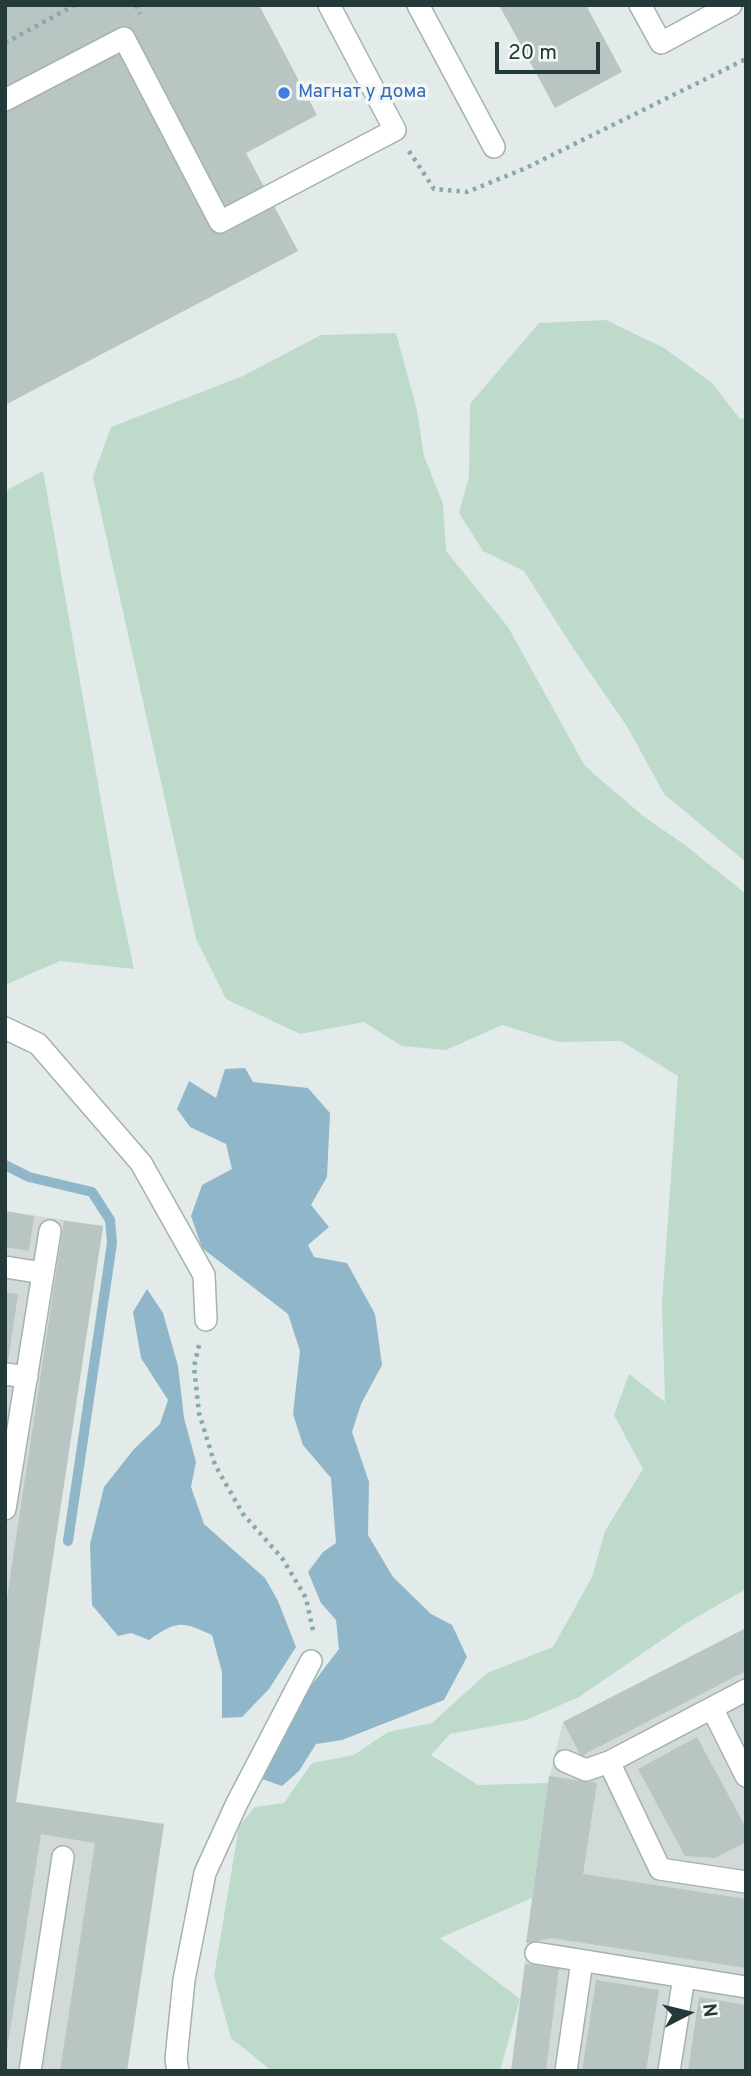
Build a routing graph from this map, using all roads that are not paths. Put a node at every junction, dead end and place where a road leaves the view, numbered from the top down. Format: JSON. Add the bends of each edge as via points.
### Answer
{"nodes":[{"id":1,"x":330,"y":5,"type":"edge"},
{"id":2,"x":418,"y":5,"type":"edge"},
{"id":3,"x":640,"y":5,"type":"edge"},
{"id":4,"x":731,"y":5,"type":"edge"},
{"id":5,"x":5,"y":100,"type":"edge"},
{"id":6,"x":494,"y":147,"type":"dead end"},
{"id":7,"x":5,"y":1028,"type":"edge"},
{"id":8,"x":50,"y":1231,"type":"dead end"},
{"id":9,"x":5,"y":1267,"type":"edge"},
{"id":10,"x":43,"y":1273,"type":"junction"},
{"id":11,"x":206,"y":1321,"type":"road end"},
{"id":12,"x":5,"y":1374,"type":"edge"},
{"id":13,"x":27,"y":1377,"type":"junction"},
{"id":14,"x":7,"y":1482,"type":"edge"},
{"id":15,"x":5,"y":1509,"type":"edge"},
{"id":16,"x":311,"y":1661,"type":"road end"},
{"id":17,"x":746,"y":1690,"type":"edge"},
{"id":18,"x":712,"y":1708,"type":"junction"},
{"id":19,"x":565,"y":1761,"type":"dead end"},
{"id":20,"x":609,"y":1762,"type":"junction"},
{"id":21,"x":746,"y":1776,"type":"edge"},
{"id":22,"x":63,"y":1857,"type":"dead end"},
{"id":23,"x":746,"y":1882,"type":"edge"},
{"id":24,"x":536,"y":1953,"type":"dead end"},
{"id":25,"x":582,"y":1961,"type":"junction"},
{"id":26,"x":684,"y":1977,"type":"junction"},
{"id":27,"x":746,"y":1987,"type":"edge"},
{"id":28,"x":30,"y":2071,"type":"edge"},
{"id":29,"x":178,"y":2071,"type":"edge"},
{"id":30,"x":566,"y":2071,"type":"edge"},
{"id":31,"x":669,"y":2071,"type":"edge"}],
"edges":[{"from":1,"to":5,"type":"lane","via":[[395,130],[220,222],[124,38]]},
{"from":2,"to":6,"type":"lane"},
{"from":3,"to":4,"type":"lane","via":[[661,43]]},
{"from":7,"to":11,"type":"lane","via":[[38,1044],[141,1163],[204,1275]]},
{"from":8,"to":10,"type":"lane"},
{"from":9,"to":10,"type":"lane"},
{"from":10,"to":13,"type":"lane"},
{"from":12,"to":13,"type":"lane"},
{"from":13,"to":14,"type":"lane"},
{"from":14,"to":15,"type":"lane"},
{"from":16,"to":29,"type":"lane","via":[[205,1873],[184,1980]]},
{"from":17,"to":18,"type":"lane"},
{"from":18,"to":20,"type":"lane"},
{"from":18,"to":21,"type":"lane"},
{"from":19,"to":20,"type":"lane","via":[[586,1770]]},
{"from":20,"to":23,"type":"lane","via":[[660,1869]]},
{"from":22,"to":28,"type":"lane"},
{"from":24,"to":25,"type":"lane"},
{"from":25,"to":26,"type":"lane"},
{"from":25,"to":30,"type":"lane"},
{"from":26,"to":27,"type":"lane"},
{"from":26,"to":31,"type":"lane"}]}
